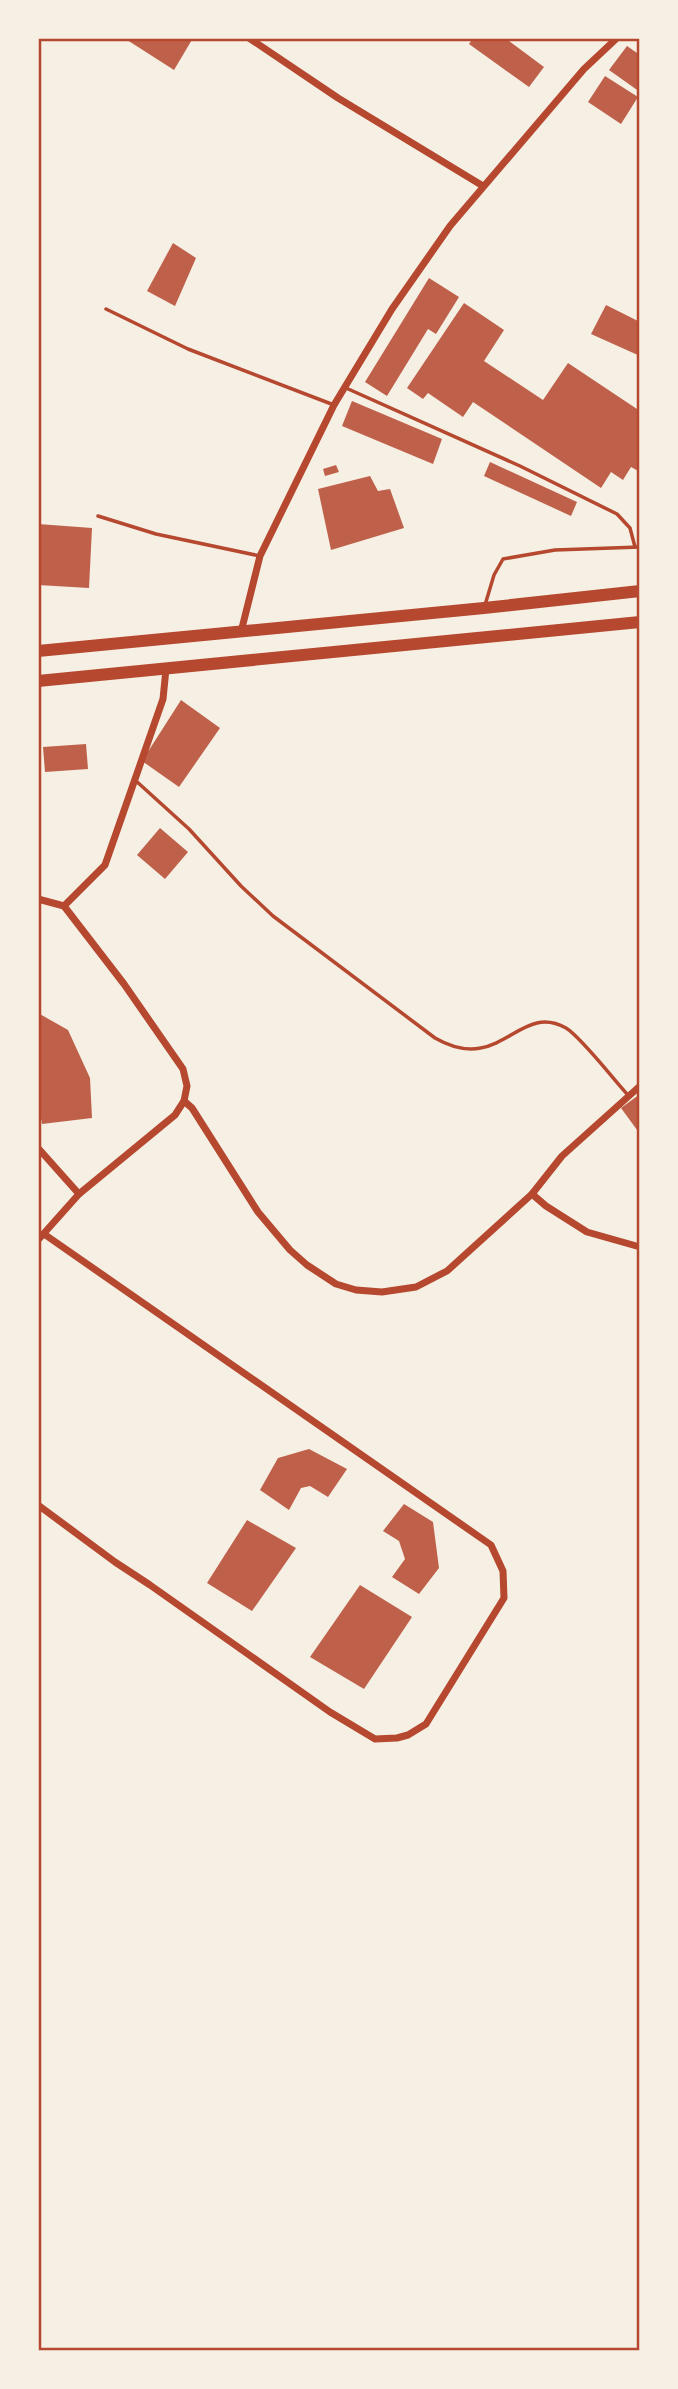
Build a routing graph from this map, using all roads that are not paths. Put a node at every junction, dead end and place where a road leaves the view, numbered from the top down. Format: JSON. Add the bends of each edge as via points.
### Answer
{"nodes":[{"id":1,"x":249,"y":38,"type":"edge"},
{"id":2,"x":617,"y":38,"type":"edge"},
{"id":3,"x":483,"y":186,"type":"junction"},
{"id":4,"x":106,"y":309,"type":"dead end"},
{"id":5,"x":344,"y":387,"type":"junction"},
{"id":6,"x":334,"y":405,"type":"junction"},
{"id":7,"x":98,"y":516,"type":"dead end"},
{"id":8,"x":637,"y":547,"type":"edge"},
{"id":9,"x":260,"y":556,"type":"junction"},
{"id":10,"x":639,"y":591,"type":"edge"},
{"id":11,"x":484,"y":608,"type":"junction"},
{"id":12,"x":639,"y":622,"type":"edge"},
{"id":13,"x":241,"y":632,"type":"junction"},
{"id":14,"x":38,"y":651,"type":"edge"},
{"id":15,"x":166,"y":669,"type":"junction"},
{"id":16,"x":38,"y":681,"type":"edge"},
{"id":17,"x":134,"y":779,"type":"junction"},
{"id":18,"x":38,"y":899,"type":"edge"},
{"id":19,"x":64,"y":906,"type":"junction"},
{"id":20,"x":639,"y":1086,"type":"edge"},
{"id":21,"x":628,"y":1096,"type":"junction"},
{"id":22,"x":184,"y":1101,"type":"junction"},
{"id":23,"x":38,"y":1148,"type":"edge"},
{"id":24,"x":79,"y":1194,"type":"junction"},
{"id":25,"x":532,"y":1194,"type":"junction"},
{"id":26,"x":41,"y":1237,"type":"edge"},
{"id":27,"x":639,"y":1247,"type":"edge"},
{"id":28,"x":38,"y":1505,"type":"edge"}],
"edges":[{"from":1,"to":3,"type":"street"},
{"from":2,"to":3,"type":"street","via":[[584,68]]},
{"from":3,"to":5,"type":"street","via":[[392,309]]},
{"from":4,"to":6,"type":"lane","via":[[188,349]]},
{"from":5,"to":6,"type":"street"},
{"from":5,"to":8,"type":"lane","via":[[617,514]]},
{"from":6,"to":9,"type":"street"},
{"from":7,"to":9,"type":"lane","via":[[156,534]]},
{"from":8,"to":11,"type":"lane","via":[[555,550],[503,559]]},
{"from":9,"to":13,"type":"street"},
{"from":10,"to":11,"type":"highway"},
{"from":11,"to":13,"type":"highway"},
{"from":12,"to":15,"type":"highway"},
{"from":13,"to":14,"type":"highway"},
{"from":15,"to":16,"type":"highway"},
{"from":15,"to":17,"type":"street","via":[[163,699]]},
{"from":17,"to":19,"type":"street","via":[[105,865]]},
{"from":17,"to":21,"type":"lane","via":[[273,916],[435,1038],[480,1050],[527,1025],[554,1023],[570,1030]]},
{"from":18,"to":19,"type":"street"},
{"from":19,"to":22,"type":"street","via":[[183,1069]]},
{"from":20,"to":21,"type":"street"},
{"from":21,"to":25,"type":"street","via":[[562,1156]]},
{"from":22,"to":24,"type":"street","via":[[175,1115]]},
{"from":22,"to":25,"type":"street","via":[[278,1238],[307,1265],[348,1288],[399,1291],[432,1280]]},
{"from":23,"to":24,"type":"street"},
{"from":24,"to":26,"type":"street"},
{"from":25,"to":27,"type":"street","via":[[587,1232]]},
{"from":26,"to":28,"type":"street","via":[[491,1545],[503,1571],[504,1598],[426,1724],[397,1738],[375,1739],[115,1563]]}]}
